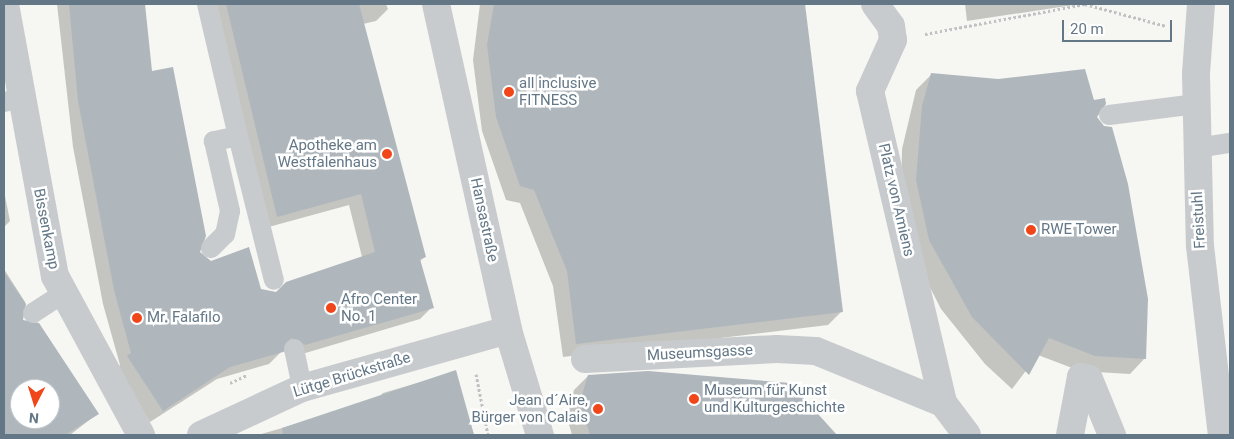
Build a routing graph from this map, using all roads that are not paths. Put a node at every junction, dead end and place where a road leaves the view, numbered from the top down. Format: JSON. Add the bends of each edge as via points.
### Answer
{"nodes":[{"id":1,"x":5,"y":4,"type":"edge"},
{"id":2,"x":207,"y":4,"type":"edge"},
{"id":3,"x":436,"y":4,"type":"edge"},
{"id":4,"x":875,"y":4,"type":"edge"},
{"id":5,"x":1201,"y":4,"type":"edge"},
{"id":6,"x":12,"y":100,"type":"edge"},
{"id":7,"x":1196,"y":104,"type":"junction"},
{"id":8,"x":1109,"y":115,"type":"dead end"},
{"id":9,"x":238,"y":136,"type":"junction"},
{"id":10,"x":1230,"y":143,"type":"edge"},
{"id":11,"x":1197,"y":148,"type":"junction"},
{"id":12,"x":211,"y":248,"type":"dead end"},
{"id":13,"x":274,"y":280,"type":"dead end"},
{"id":14,"x":64,"y":293,"type":"junction"},
{"id":15,"x":33,"y":313,"type":"dead end"},
{"id":16,"x":508,"y":330,"type":"junction"},
{"id":17,"x":294,"y":349,"type":"dead end"},
{"id":18,"x":585,"y":359,"type":"dead end"},
{"id":19,"x":302,"y":388,"type":"junction"},
{"id":20,"x":943,"y":403,"type":"junction"},
{"id":21,"x":141,"y":435,"type":"edge"},
{"id":22,"x":201,"y":435,"type":"edge"},
{"id":23,"x":540,"y":435,"type":"edge"},
{"id":24,"x":966,"y":435,"type":"edge"},
{"id":25,"x":1070,"y":435,"type":"edge"},
{"id":26,"x":1112,"y":435,"type":"edge"},
{"id":27,"x":1222,"y":435,"type":"edge"}],
"edges":[{"from":1,"to":6,"type":"street","name":"Bissenkamp"},
{"from":2,"to":9,"type":"lane"},
{"from":3,"to":16,"type":"street","name":"Hansastraße"},
{"from":4,"to":20,"type":"street","name":"Platz von Amiens","via":[[891,26],[892,40],[870,91]]},
{"from":5,"to":7,"type":"street","name":"Freistuhl"},
{"from":6,"to":14,"type":"street","name":"Bissenkamp","via":[[55,276]]},
{"from":7,"to":8,"type":"lane"},
{"from":7,"to":11,"type":"street","name":"Freistuhl"},
{"from":9,"to":12,"type":"lane","via":[[214,141],[230,210],[225,234]]},
{"from":9,"to":13,"type":"lane"},
{"from":10,"to":11,"type":"lane"},
{"from":11,"to":27,"type":"street","name":"Freistuhl","via":[[1200,246]]},
{"from":14,"to":15,"type":"lane"},
{"from":14,"to":21,"type":"street","name":"Bissenkamp"},
{"from":16,"to":19,"type":"street","name":"Lütge Brückstraße"},
{"from":16,"to":23,"type":"street","name":"Hansastraße"},
{"from":17,"to":19,"type":"lane"},
{"from":18,"to":20,"type":"street","name":"Museumsgasse","via":[[777,349],[816,351]]},
{"from":19,"to":22,"type":"street","name":"Lütge Brückstraße"},
{"from":20,"to":24,"type":"street","name":"Platz von Amiens"},
{"from":25,"to":26,"type":"street","via":[[1081,377],[1088,378]]}]}
